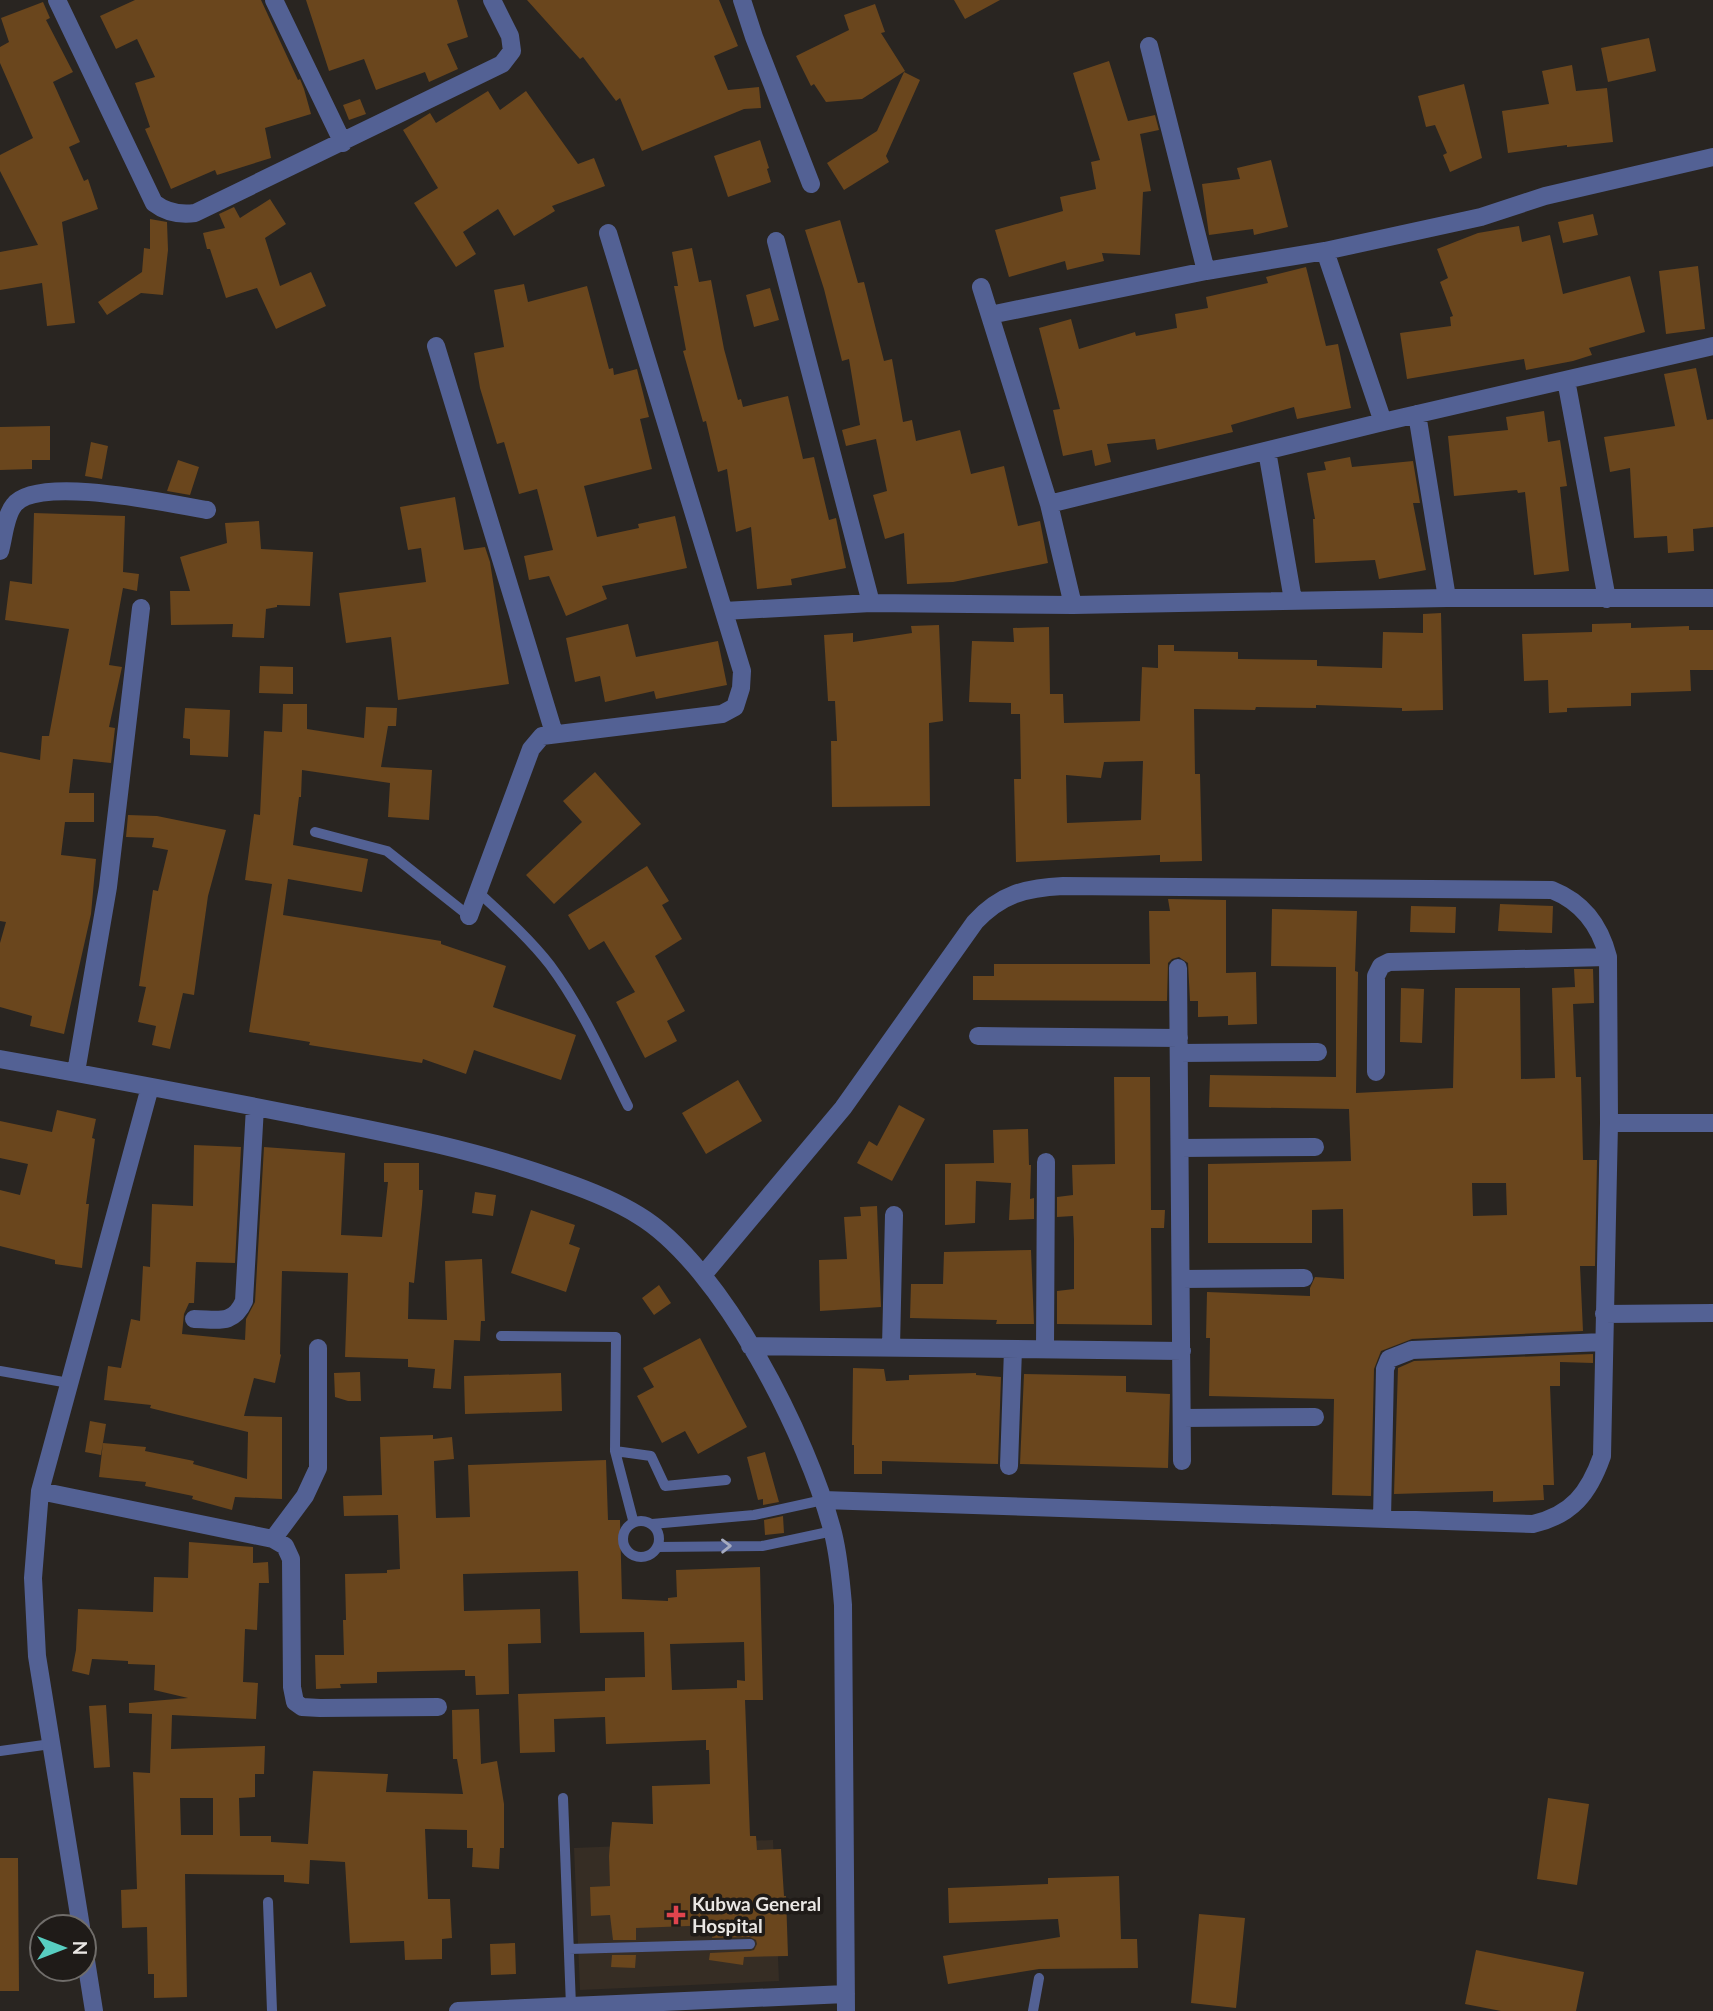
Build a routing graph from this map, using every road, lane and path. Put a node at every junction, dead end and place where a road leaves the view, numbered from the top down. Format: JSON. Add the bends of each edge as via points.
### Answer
{"nodes":[{"id":1,"x":57,"y":0,"type":"edge"},
{"id":2,"x":274,"y":0,"type":"edge"},
{"id":3,"x":492,"y":0,"type":"edge"},
{"id":4,"x":742,"y":0,"type":"edge"},
{"id":5,"x":1149,"y":46,"type":"dead end"},
{"id":6,"x":343,"y":143,"type":"junction"},
{"id":7,"x":1713,"y":158,"type":"edge"},
{"id":8,"x":811,"y":184,"type":"dead end"},
{"id":9,"x":608,"y":233,"type":"dead end"},
{"id":10,"x":776,"y":241,"type":"dead end"},
{"id":11,"x":1325,"y":251,"type":"junction"},
{"id":12,"x":1206,"y":271,"type":"junction"},
{"id":13,"x":981,"y":287,"type":"dead end"},
{"id":14,"x":990,"y":315,"type":"junction"},
{"id":15,"x":436,"y":346,"type":"dead end"},
{"id":16,"x":1713,"y":346,"type":"edge"},
{"id":17,"x":1566,"y":380,"type":"junction"},
{"id":18,"x":1417,"y":414,"type":"junction"},
{"id":19,"x":1383,"y":422,"type":"junction"},
{"id":20,"x":1266,"y":451,"type":"junction"},
{"id":21,"x":1049,"y":505,"type":"junction"},
{"id":22,"x":207,"y":510,"type":"dead end"},
{"id":23,"x":0,"y":551,"type":"edge"},
{"id":24,"x":1447,"y":598,"type":"junction"},
{"id":25,"x":1713,"y":598,"type":"edge"},
{"id":26,"x":1607,"y":599,"type":"junction"},
{"id":27,"x":1293,"y":600,"type":"junction"},
{"id":28,"x":871,"y":603,"type":"junction"},
{"id":29,"x":1073,"y":605,"type":"junction"},
{"id":30,"x":141,"y":608,"type":"dead end"},
{"id":31,"x":724,"y":611,"type":"junction"},
{"id":32,"x":554,"y":733,"type":"junction"},
{"id":33,"x":314,"y":832,"type":"dead end"},
{"id":34,"x":478,"y":892,"type":"junction"},
{"id":35,"x":469,"y":916,"type":"joint"},
{"id":36,"x":1608,"y":957,"type":"junction"},
{"id":37,"x":1178,"y":968,"type":"dead end"},
{"id":38,"x":978,"y":1036,"type":"dead end"},
{"id":39,"x":1179,"y":1045,"type":"junction"},
{"id":40,"x":1318,"y":1052,"type":"dead end"},
{"id":41,"x":0,"y":1059,"type":"edge"},
{"id":42,"x":76,"y":1072,"type":"junction"},
{"id":43,"x":1376,"y":1072,"type":"dead end"},
{"id":44,"x":150,"y":1087,"type":"junction"},
{"id":45,"x":628,"y":1106,"type":"dead end"},
{"id":46,"x":255,"y":1107,"type":"junction"},
{"id":47,"x":1609,"y":1123,"type":"junction"},
{"id":48,"x":1713,"y":1123,"type":"edge"},
{"id":49,"x":1315,"y":1147,"type":"dead end"},
{"id":50,"x":1180,"y":1148,"type":"junction"},
{"id":51,"x":1046,"y":1163,"type":"dead end"},
{"id":52,"x":894,"y":1215,"type":"dead end"},
{"id":53,"x":703,"y":1275,"type":"junction"},
{"id":54,"x":1304,"y":1278,"type":"dead end"},
{"id":55,"x":1181,"y":1279,"type":"junction"},
{"id":56,"x":1713,"y":1313,"type":"edge"},
{"id":57,"x":1604,"y":1314,"type":"junction"},
{"id":58,"x":194,"y":1318,"type":"dead end"},
{"id":59,"x":501,"y":1336,"type":"dead end"},
{"id":60,"x":1604,"y":1342,"type":"junction"},
{"id":61,"x":750,"y":1346,"type":"junction"},
{"id":62,"x":891,"y":1347,"type":"junction"},
{"id":63,"x":318,"y":1349,"type":"dead end"},
{"id":64,"x":1013,"y":1349,"type":"junction"},
{"id":65,"x":1045,"y":1349,"type":"junction"},
{"id":66,"x":1182,"y":1350,"type":"junction"},
{"id":67,"x":0,"y":1371,"type":"edge"},
{"id":68,"x":69,"y":1383,"type":"junction"},
{"id":69,"x":1315,"y":1417,"type":"dead end"},
{"id":70,"x":1182,"y":1418,"type":"junction"},
{"id":71,"x":615,"y":1451,"type":"junction"},
{"id":72,"x":1182,"y":1461,"type":"dead end"},
{"id":73,"x":1009,"y":1466,"type":"dead end"},
{"id":74,"x":726,"y":1480,"type":"dead end"},
{"id":75,"x":40,"y":1491,"type":"junction"},
{"id":76,"x":823,"y":1500,"type":"junction"},
{"id":77,"x":1382,"y":1519,"type":"junction"},
{"id":78,"x":633,"y":1520,"type":"junction"},
{"id":79,"x":652,"y":1524,"type":"junction"},
{"id":80,"x":833,"y":1531,"type":"junction"},
{"id":81,"x":273,"y":1539,"type":"junction"},
{"id":82,"x":657,"y":1547,"type":"junction"},
{"id":83,"x":438,"y":1707,"type":"dead end"},
{"id":84,"x":51,"y":1744,"type":"junction"},
{"id":85,"x":0,"y":1751,"type":"edge"},
{"id":86,"x":563,"y":1798,"type":"dead end"},
{"id":87,"x":268,"y":1902,"type":"dead end"},
{"id":88,"x":78,"y":1913,"type":"edge"},
{"id":89,"x":750,"y":1944,"type":"dead end"},
{"id":90,"x":569,"y":1949,"type":"junction"},
{"id":91,"x":1039,"y":1978,"type":"dead end"},
{"id":92,"x":90,"y":1983,"type":"edge"},
{"id":93,"x":846,"y":2003,"type":"edge"},
{"id":94,"x":561,"y":2008,"type":"edge"},
{"id":95,"x":94,"y":2011,"type":"edge"},
{"id":96,"x":272,"y":2011,"type":"edge"},
{"id":97,"x":458,"y":2011,"type":"edge"},
{"id":98,"x":1033,"y":2011,"type":"edge"}],
"edges":[{"from":1,"to":6,"type":"street","via":[[154,203],[162,209],[195,213]]},
{"from":2,"to":6,"type":"street"},
{"from":3,"to":6,"type":"street","via":[[510,36],[512,51],[502,64]]},
{"from":4,"to":8,"type":"street"},
{"from":5,"to":12,"type":"street"},
{"from":7,"to":11,"type":"street"},
{"from":9,"to":31,"type":"street"},
{"from":10,"to":28,"type":"street"},
{"from":11,"to":12,"type":"street"},
{"from":11,"to":19,"type":"street"},
{"from":12,"to":14,"type":"street"},
{"from":13,"to":14,"type":"street"},
{"from":14,"to":21,"type":"street"},
{"from":15,"to":32,"type":"street"},
{"from":16,"to":17,"type":"street"},
{"from":17,"to":18,"type":"street"},
{"from":17,"to":26,"type":"street"},
{"from":18,"to":19,"type":"street"},
{"from":18,"to":24,"type":"street"},
{"from":19,"to":20,"type":"street"},
{"from":20,"to":21,"type":"street"},
{"from":20,"to":27,"type":"street"},
{"from":21,"to":29,"type":"street"},
{"from":22,"to":23,"type":"street","via":[[78,490],[43,491],[15,503]]},
{"from":24,"to":26,"type":"street"},
{"from":24,"to":27,"type":"street"},
{"from":25,"to":26,"type":"street"},
{"from":27,"to":29,"type":"street"},
{"from":28,"to":29,"type":"street"},
{"from":28,"to":31,"type":"street"},
{"from":30,"to":42,"type":"street","via":[[108,887]]},
{"from":31,"to":32,"type":"street","via":[[742,671],[735,707],[722,714]]},
{"from":32,"to":34,"type":"street","via":[[542,736],[531,749]]},
{"from":33,"to":35,"type":"lane","via":[[387,851]]},
{"from":34,"to":35,"type":"street"},
{"from":34,"to":45,"type":"lane","via":[[522,933],[574,1000]]},
{"from":36,"to":43,"type":"street","via":[[1389,962],[1376,976]]},
{"from":36,"to":47,"type":"street"},
{"from":36,"to":53,"type":"street","via":[[1604,941],[1585,911],[1570,897],[1552,890],[1063,886],[1023,891],[990,906],[975,922],[843,1108]]},
{"from":37,"to":39,"type":"street"},
{"from":38,"to":39,"type":"street"},
{"from":39,"to":40,"type":"street"},
{"from":39,"to":50,"type":"street"},
{"from":41,"to":42,"type":"street"},
{"from":42,"to":44,"type":"street"},
{"from":44,"to":46,"type":"street"},
{"from":44,"to":68,"type":"street"},
{"from":46,"to":53,"type":"street","via":[[389,1132],[528,1169],[595,1193],[655,1227]]},
{"from":46,"to":58,"type":"street","via":[[244,1301],[239,1314],[228,1320]]},
{"from":47,"to":48,"type":"street"},
{"from":47,"to":57,"type":"street"},
{"from":49,"to":50,"type":"street"},
{"from":50,"to":55,"type":"street"},
{"from":51,"to":65,"type":"street"},
{"from":52,"to":62,"type":"street"},
{"from":53,"to":61,"type":"street"},
{"from":54,"to":55,"type":"street"},
{"from":55,"to":66,"type":"street"},
{"from":56,"to":57,"type":"street"},
{"from":57,"to":60,"type":"street"},
{"from":59,"to":71,"type":"lane","via":[[616,1337]]},
{"from":60,"to":77,"type":"street","via":[[1602,1456],[1588,1488],[1563,1513],[1533,1524]]},
{"from":60,"to":77,"type":"street","via":[[1412,1350],[1389,1359],[1385,1369]]},
{"from":61,"to":62,"type":"street"},
{"from":61,"to":76,"type":"street","via":[[785,1409]]},
{"from":62,"to":64,"type":"street"},
{"from":63,"to":81,"type":"street","via":[[318,1468],[305,1496]]},
{"from":64,"to":65,"type":"street"},
{"from":64,"to":73,"type":"street"},
{"from":65,"to":66,"type":"street"},
{"from":66,"to":70,"type":"street"},
{"from":67,"to":68,"type":"lane"},
{"from":68,"to":75,"type":"street"},
{"from":69,"to":70,"type":"street"},
{"from":70,"to":72,"type":"street"},
{"from":71,"to":74,"type":"lane","via":[[651,1456],[665,1486]]},
{"from":71,"to":78,"type":"lane"},
{"from":75,"to":81,"type":"street"},
{"from":75,"to":84,"type":"street","via":[[33,1578],[37,1657]]},
{"from":76,"to":77,"type":"street"},
{"from":76,"to":79,"type":"lane","via":[[754,1515]]},
{"from":76,"to":80,"type":"street"},
{"from":78,"to":79,"type":"lane"},
{"from":78,"to":82,"type":"lane","via":[[622,1539],[629,1554],[645,1557]]},
{"from":79,"to":82,"type":"lane"},
{"from":82,"to":80,"type":"lane","one_way":true,"via":[[762,1546]]},
{"from":80,"to":93,"type":"street","via":[[843,1605]]},
{"from":81,"to":83,"type":"street","via":[[285,1546],[291,1559],[295,1702],[320,1708]]},
{"from":84,"to":85,"type":"lane"},
{"from":84,"to":88,"type":"street"},
{"from":86,"to":90,"type":"lane"},
{"from":87,"to":96,"type":"lane"},
{"from":89,"to":90,"type":"lane"},
{"from":90,"to":94,"type":"lane"},
{"from":91,"to":98,"type":"lane"},
{"from":92,"to":95,"type":"street"},
{"from":93,"to":94,"type":"street"},
{"from":94,"to":97,"type":"street"}]}
